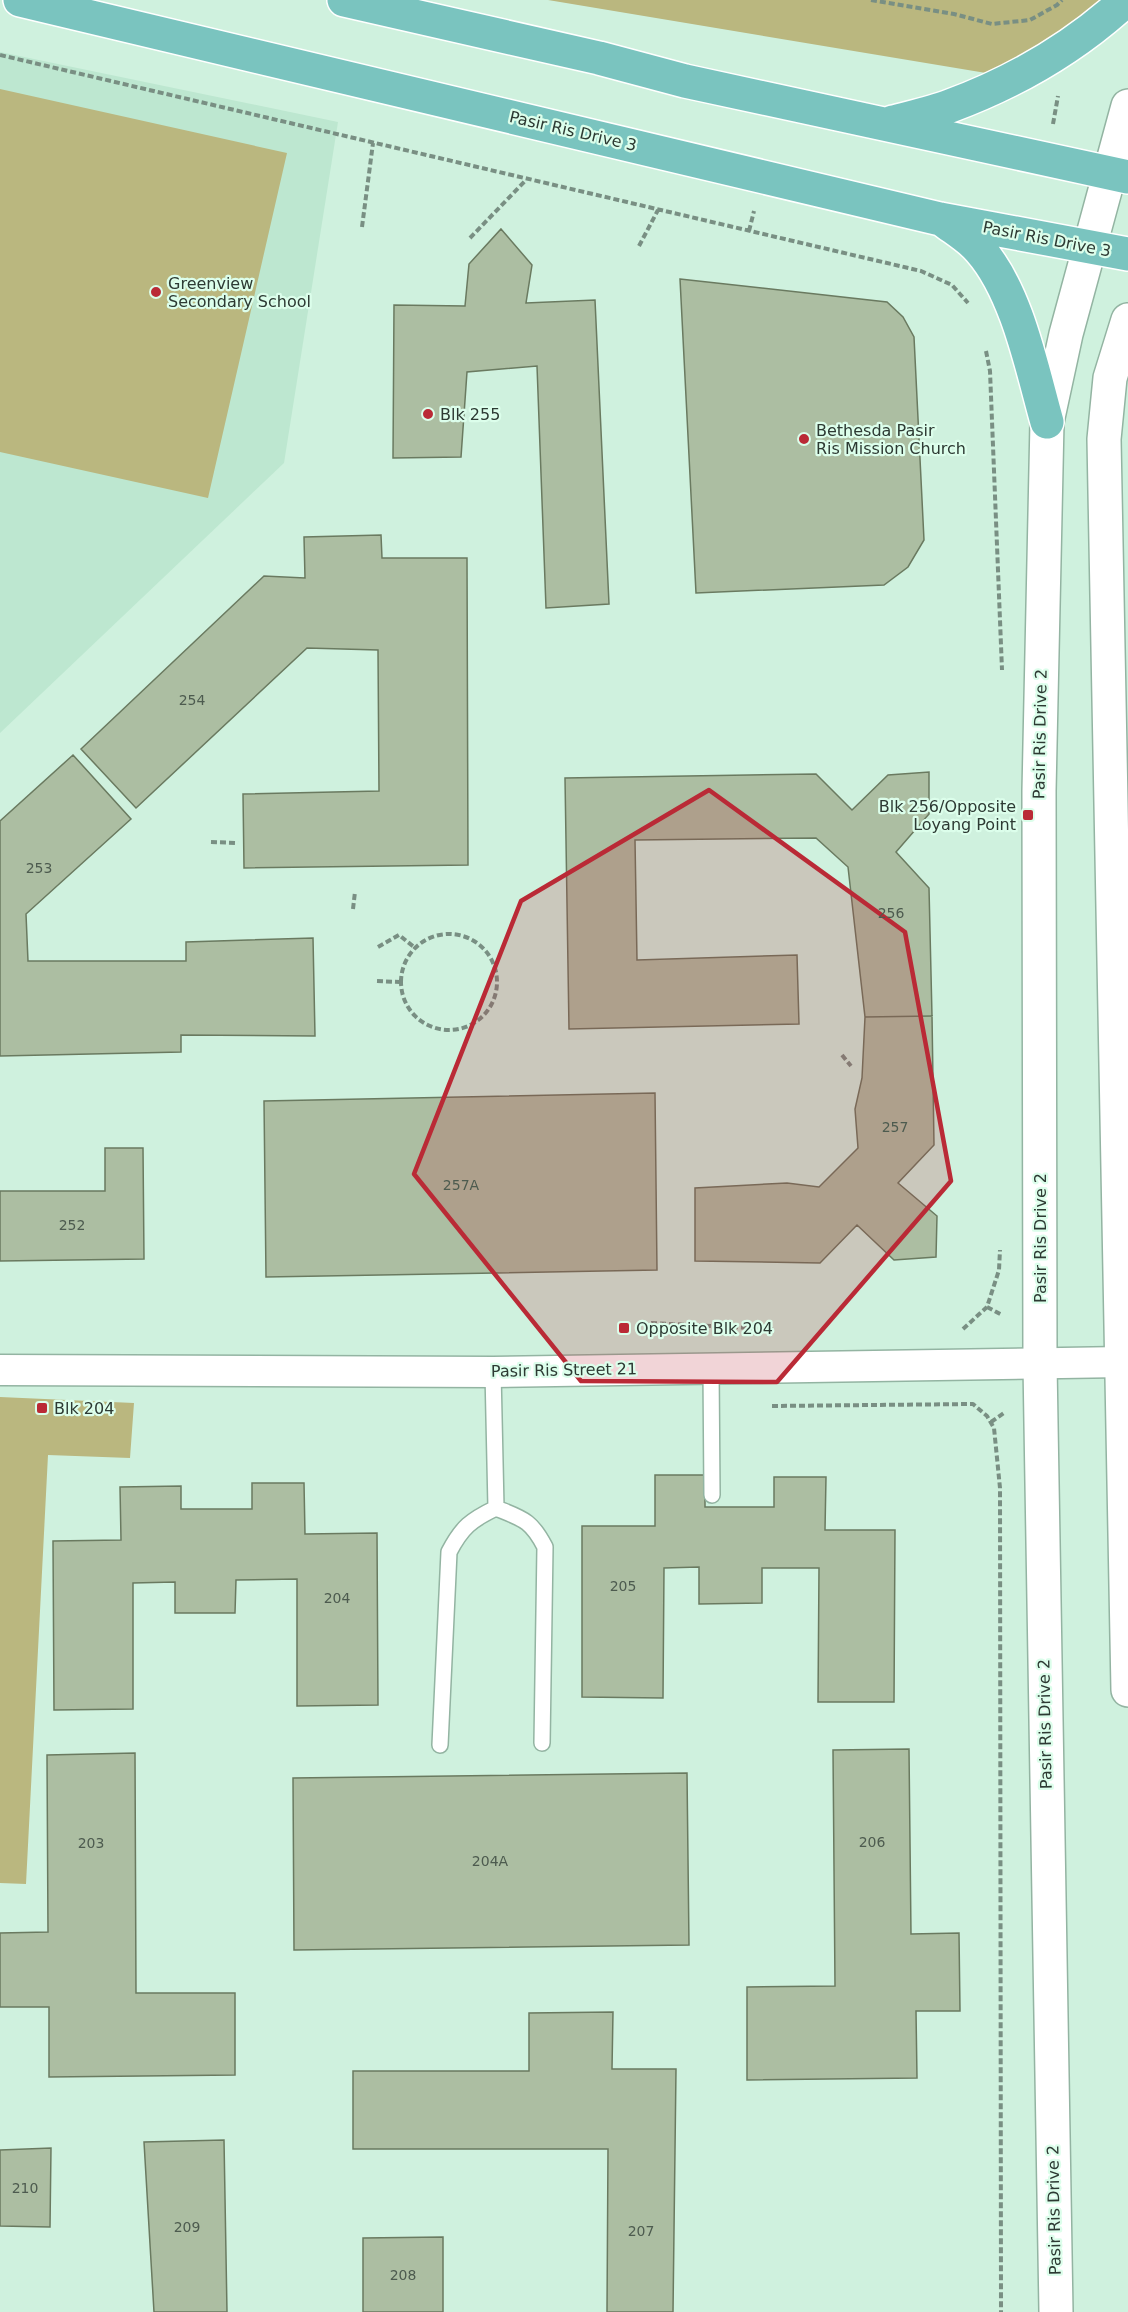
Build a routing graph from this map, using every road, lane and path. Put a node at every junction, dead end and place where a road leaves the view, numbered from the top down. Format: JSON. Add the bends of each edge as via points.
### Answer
{"nodes":[{"id":1,"x":20,"y":0,"type":"edge"},
{"id":2,"x":344,"y":0,"type":"edge"},
{"id":3,"x":871,"y":0,"type":"edge"},
{"id":4,"x":1062,"y":0,"type":"edge"},
{"id":5,"x":1126,"y":0,"type":"edge"},
{"id":6,"x":0,"y":55,"type":"edge"},
{"id":7,"x":1128,"y":106,"type":"edge"},
{"id":8,"x":888,"y":123,"type":"junction"},
{"id":9,"x":373,"y":144,"type":"junction"},
{"id":10,"x":1119,"y":175,"type":"edge"},
{"id":11,"x":526,"y":179,"type":"junction"},
{"id":12,"x":658,"y":210,"type":"junction"},
{"id":13,"x":940,"y":219,"type":"junction"},
{"id":14,"x":362,"y":227,"type":"dead end"},
{"id":15,"x":470,"y":238,"type":"dead end"},
{"id":16,"x":639,"y":246,"type":"dead end"},
{"id":17,"x":1090,"y":247,"type":"junction"},
{"id":18,"x":1128,"y":254,"type":"edge"},
{"id":19,"x":973,"y":308,"type":"dead end"},
{"id":20,"x":1128,"y":320,"type":"edge"},
{"id":21,"x":985,"y":343,"type":"dead end"},
{"id":22,"x":1047,"y":422,"type":"junction"},
{"id":23,"x":1119,"y":668,"type":"edge"},
{"id":24,"x":1002,"y":673,"type":"dead end"},
{"id":25,"x":211,"y":842,"type":"dead end"},
{"id":26,"x":238,"y":843,"type":"dead end"},
{"id":27,"x":354,"y":892,"type":"dead end"},
{"id":28,"x":353,"y":909,"type":"dead end"},
{"id":29,"x":378,"y":947,"type":"dead end"},
{"id":30,"x":414,"y":947,"type":"junction"},
{"id":31,"x":377,"y":981,"type":"dead end"},
{"id":32,"x":400,"y":982,"type":"junction"},
{"id":33,"x":1122,"y":995,"type":"edge"},
{"id":34,"x":842,"y":1055,"type":"dead end"},
{"id":35,"x":851,"y":1066,"type":"dead end"},
{"id":36,"x":1000,"y":1247,"type":"dead end"},
{"id":37,"x":987,"y":1307,"type":"junction"},
{"id":38,"x":1004,"y":1316,"type":"dead end"},
{"id":39,"x":651,"y":1323,"type":"dead end"},
{"id":40,"x":778,"y":1330,"type":"dead end"},
{"id":41,"x":962,"y":1330,"type":"dead end"},
{"id":42,"x":1126,"y":1362,"type":"edge"},
{"id":43,"x":1040,"y":1364,"type":"junction"},
{"id":44,"x":711,"y":1368,"type":"junction"},
{"id":45,"x":0,"y":1370,"type":"edge"},
{"id":46,"x":492,"y":1371,"type":"junction"},
{"id":47,"x":973,"y":1404,"type":"dead end"},
{"id":48,"x":712,"y":1495,"type":"dead end"},
{"id":49,"x":496,"y":1508,"type":"junction"},
{"id":50,"x":1128,"y":1690,"type":"edge"},
{"id":51,"x":542,"y":1743,"type":"dead end"},
{"id":52,"x":440,"y":1745,"type":"dead end"},
{"id":53,"x":1001,"y":2312,"type":"edge"},
{"id":54,"x":1056,"y":2312,"type":"edge"}],
"edges":[{"from":1,"to":13,"type":"main road","name":"Pasir Ris Drive 3"},
{"from":2,"to":8,"type":"main road","via":[[685,81]]},
{"from":3,"to":4,"type":"path","via":[[992,24],[1030,20]]},
{"from":5,"to":8,"type":"main road","via":[[1048,60],[949,107]]},
{"from":6,"to":9,"type":"path"},
{"from":7,"to":10,"type":"street","name":"Pasir Ris Drive 2"},
{"from":8,"to":10,"type":"main road"},
{"from":9,"to":11,"type":"path"},
{"from":9,"to":14,"type":"path"},
{"from":10,"to":17,"type":"street","name":"Pasir Ris Drive 2"},
{"from":11,"to":12,"type":"path"},
{"from":11,"to":15,"type":"path"},
{"from":12,"to":16,"type":"path"},
{"from":12,"to":19,"type":"path","via":[[921,271],[952,285]]},
{"from":13,"to":17,"type":"main road","name":"Pasir Ris Drive 3"},
{"from":13,"to":22,"type":"main road","via":[[980,250],[1006,290]]},
{"from":17,"to":18,"type":"main road","name":"Pasir Ris Drive 3"},
{"from":17,"to":22,"type":"street","name":"Pasir Ris Drive 2","via":[[1065,334]]},
{"from":20,"to":23,"type":"street","via":[[1110,378],[1104,439]]},
{"from":21,"to":24,"type":"path","via":[[990,371]]},
{"from":22,"to":43,"type":"street","name":"Pasir Ris Drive 2","via":[[1039,791]]},
{"from":23,"to":33,"type":"street"},
{"from":25,"to":26,"type":"path"},
{"from":27,"to":28,"type":"path"},
{"from":29,"to":30,"type":"path","via":[[399,935]]},
{"from":30,"to":32,"type":"path","via":[[404,963]]},
{"from":30,"to":32,"type":"path","via":[[430,937],[449,933],[468,936],[483,947],[494,963],[498,981],[494,1000],[483,1016],[467,1027],[439,1029],[414,1016],[403,1000]]},
{"from":31,"to":32,"type":"path"},
{"from":33,"to":42,"type":"street"},
{"from":34,"to":35,"type":"path"},
{"from":36,"to":37,"type":"path","via":[[999,1270]]},
{"from":37,"to":38,"type":"path"},
{"from":37,"to":41,"type":"path"},
{"from":39,"to":40,"type":"path"},
{"from":42,"to":43,"type":"street","name":"Pasir Ris Street 21"},
{"from":42,"to":50,"type":"street"},
{"from":43,"to":44,"type":"street","name":"Pasir Ris Street 21"},
{"from":43,"to":54,"type":"street","name":"Pasir Ris Drive 2"},
{"from":44,"to":46,"type":"street","name":"Pasir Ris Street 21"},
{"from":44,"to":48,"type":"lane"},
{"from":45,"to":46,"type":"street","name":"Pasir Ris Street 21"},
{"from":46,"to":49,"type":"lane"},
{"from":47,"to":53,"type":"path","via":[[994,1428],[1000,1488]]},
{"from":49,"to":51,"type":"lane","via":[[524,1519],[545,1547]]},
{"from":49,"to":52,"type":"lane","via":[[472,1520],[449,1552]]}]}
